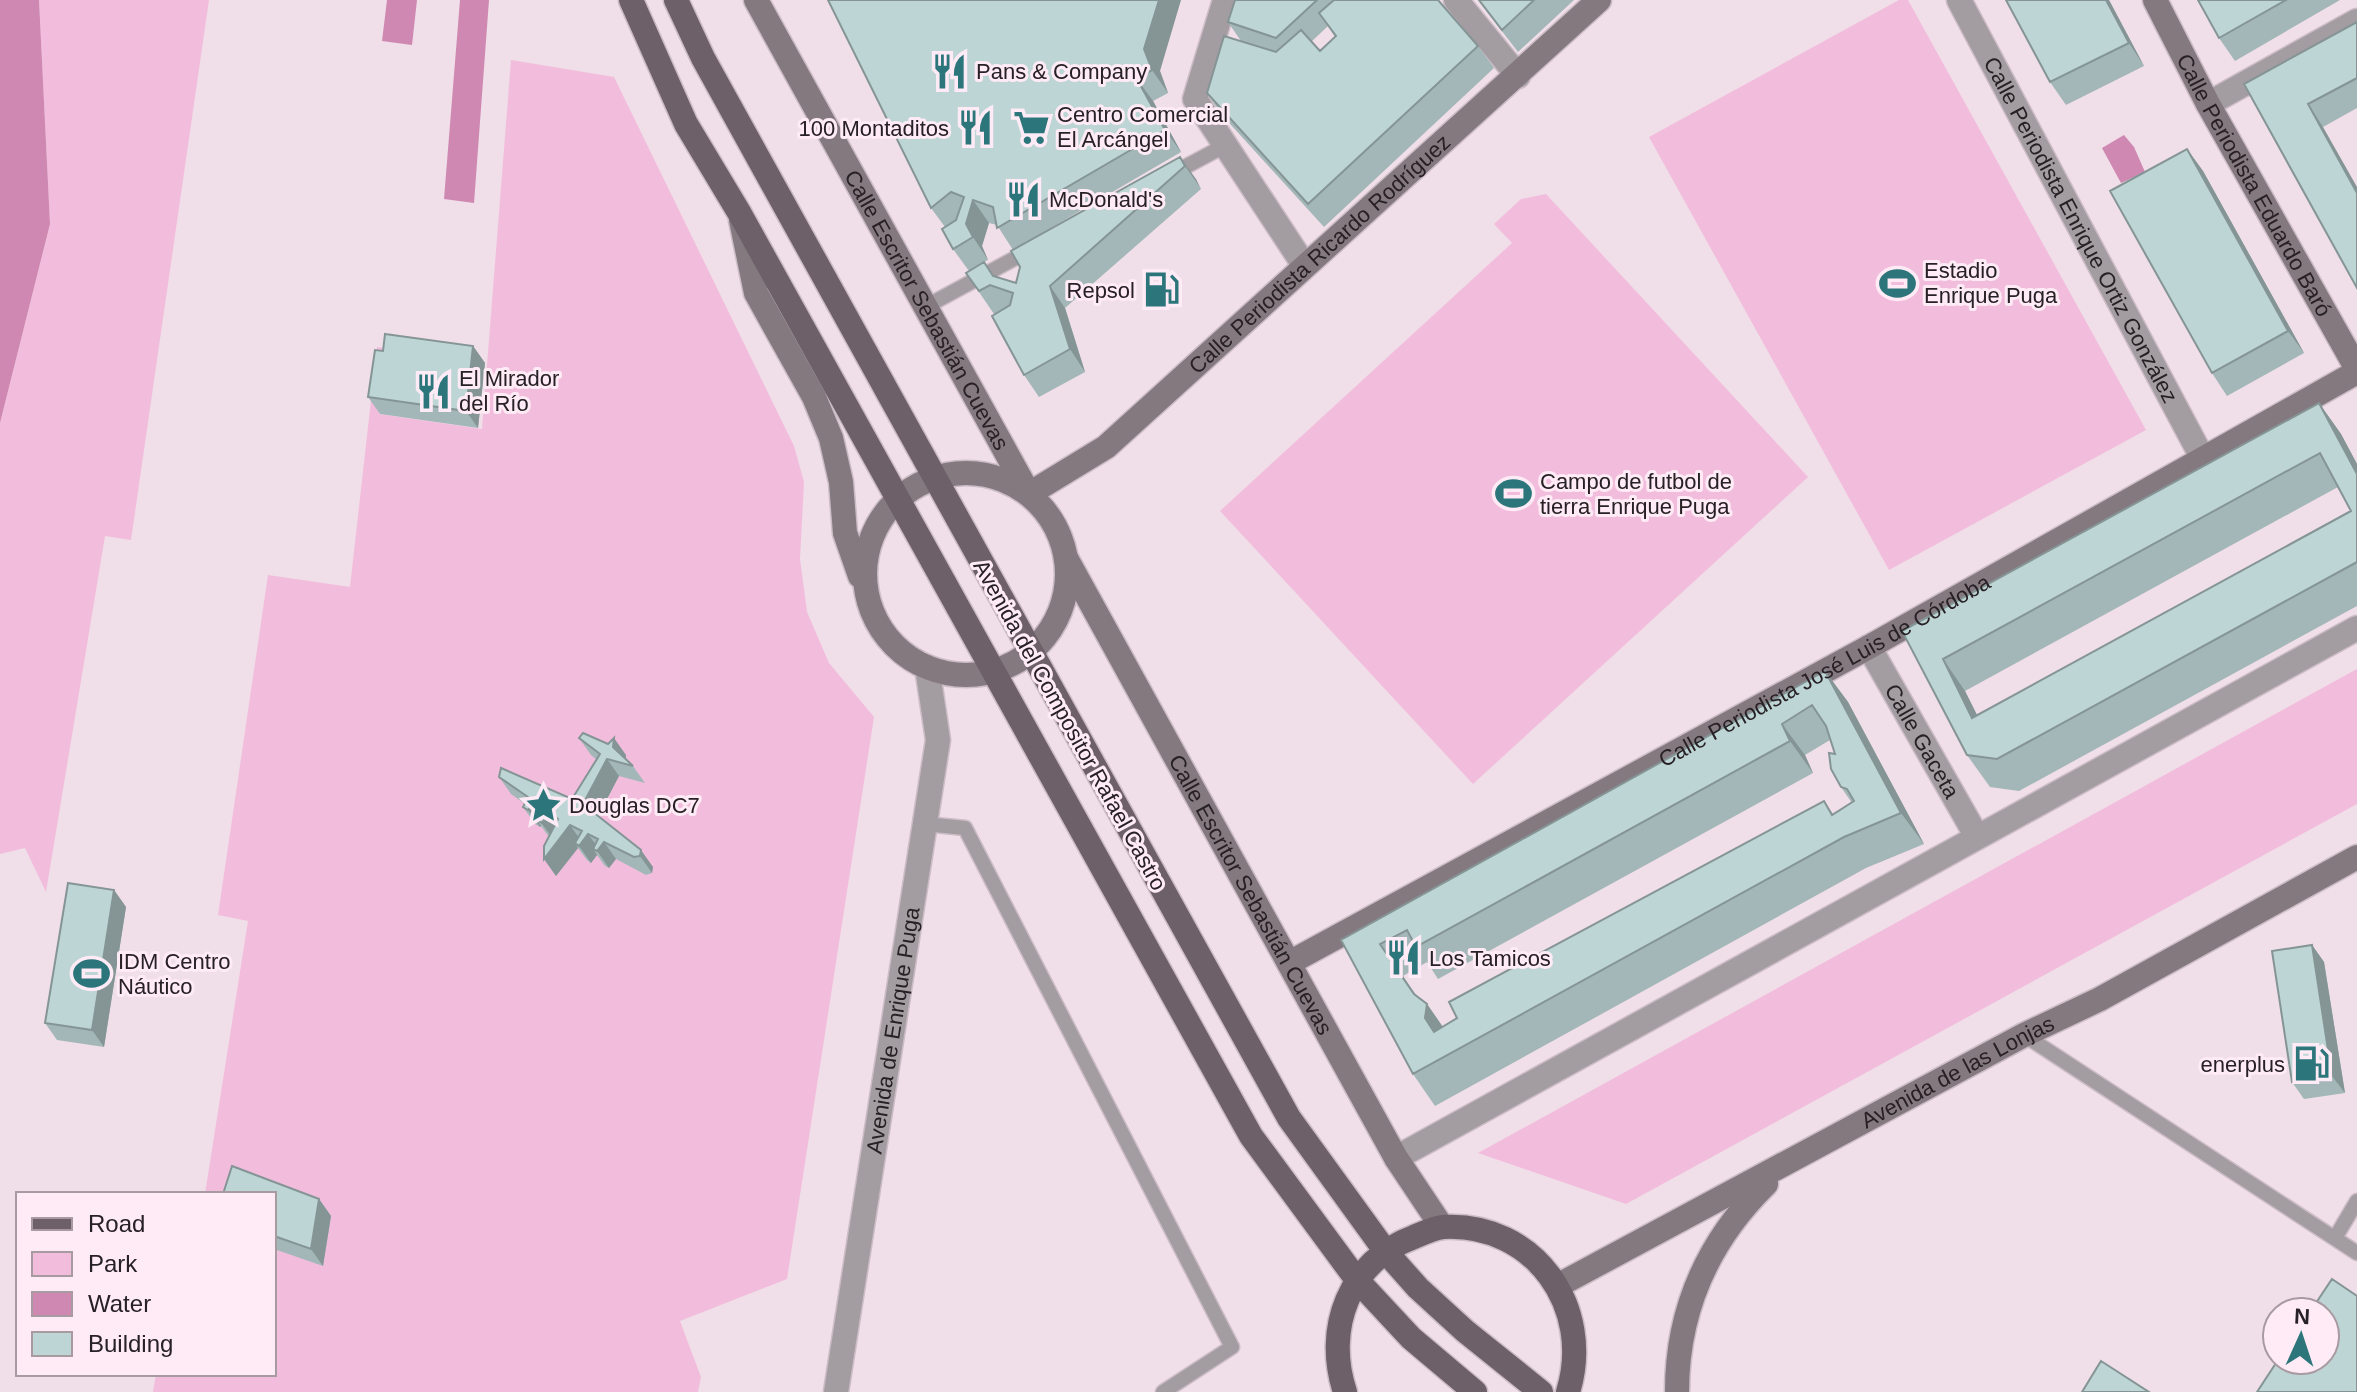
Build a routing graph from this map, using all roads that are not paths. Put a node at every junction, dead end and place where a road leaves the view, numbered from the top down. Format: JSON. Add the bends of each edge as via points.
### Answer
{"nodes":[{"id":1,"x":631,"y":0,"type":"edge"},
{"id":2,"x":676,"y":0,"type":"edge"},
{"id":3,"x":756,"y":0,"type":"edge"},
{"id":4,"x":1225,"y":0,"type":"edge"},
{"id":5,"x":1456,"y":0,"type":"edge"},
{"id":6,"x":1599,"y":0,"type":"edge"},
{"id":7,"x":1959,"y":0,"type":"edge"},
{"id":8,"x":2155,"y":0,"type":"edge"},
{"id":9,"x":2357,"y":21,"type":"edge"},
{"id":10,"x":1518,"y":76,"type":"junction"},
{"id":11,"x":2208,"y":104,"type":"junction"},
{"id":12,"x":1226,"y":145,"type":"junction"},
{"id":13,"x":1158,"y":182,"type":"edge"},
{"id":14,"x":740,"y":214,"type":"junction"},
{"id":15,"x":1049,"y":240,"type":"edge"},
{"id":16,"x":1304,"y":265,"type":"junction"},
{"id":17,"x":927,"y":306,"type":"junction"},
{"id":18,"x":2357,"y":371,"type":"edge"},
{"id":19,"x":2203,"y":459,"type":"junction"},
{"id":20,"x":932,"y":478,"type":"junction"},
{"id":21,"x":1029,"y":494,"type":"junction"},
{"id":22,"x":897,"y":499,"type":"junction"},
{"id":23,"x":1066,"y":558,"type":"junction"},
{"id":24,"x":865,"y":590,"type":"junction"},
{"id":25,"x":2357,"y":628,"type":"edge"},
{"id":26,"x":1869,"y":647,"type":"junction"},
{"id":27,"x":1031,"y":653,"type":"junction"},
{"id":28,"x":927,"y":667,"type":"junction"},
{"id":29,"x":992,"y":671,"type":"junction"},
{"id":30,"x":925,"y":824,"type":"junction"},
{"id":31,"x":1976,"y":835,"type":"junction"},
{"id":32,"x":2357,"y":857,"type":"edge"},
{"id":33,"x":1289,"y":963,"type":"junction"},
{"id":34,"x":2024,"y":1035,"type":"junction"},
{"id":35,"x":1396,"y":1158,"type":"junction"},
{"id":36,"x":1788,"y":1164,"type":"junction"},
{"id":37,"x":2357,"y":1201,"type":"edge"},
{"id":38,"x":1442,"y":1227,"type":"junction"},
{"id":39,"x":2335,"y":1238,"type":"junction"},
{"id":40,"x":1386,"y":1252,"type":"junction"},
{"id":41,"x":2357,"y":1253,"type":"edge"},
{"id":42,"x":1357,"y":1280,"type":"junction"},
{"id":43,"x":1559,"y":1285,"type":"junction"},
{"id":44,"x":836,"y":1392,"type":"edge"},
{"id":45,"x":1163,"y":1392,"type":"edge"},
{"id":46,"x":1344,"y":1392,"type":"edge"},
{"id":47,"x":1475,"y":1392,"type":"edge"},
{"id":48,"x":1541,"y":1392,"type":"edge"},
{"id":49,"x":1568,"y":1392,"type":"edge"},
{"id":50,"x":1677,"y":1392,"type":"edge"}],
"edges":[{"from":1,"to":14,"type":"main road","name":"Avenida del Compositor Rafael Castro","via":[[686,124]]},
{"from":2,"to":20,"type":"main road","name":"Avenida del Compositor Rafael Castro"},
{"from":3,"to":17,"type":"street","name":"Calle Escritor Sebastián Cuevas"},
{"from":4,"to":12,"type":"street","via":[[1195,99]]},
{"from":5,"to":10,"type":"street"},
{"from":6,"to":10,"type":"street","name":"Calle Periodista Ricardo Rodríguez"},
{"from":7,"to":19,"type":"street","name":"Calle Periodista Enrique Ortiz González"},
{"from":8,"to":11,"type":"street","name":"Calle Periodista Eduardo Baró"},
{"from":9,"to":11,"type":"street"},
{"from":10,"to":16,"type":"street","name":"Calle Periodista Ricardo Rodríguez"},
{"from":11,"to":18,"type":"street","name":"Calle Periodista Eduardo Baró"},
{"from":12,"to":13,"type":"lane"},
{"from":12,"to":16,"type":"street"},
{"from":14,"to":22,"type":"main road","name":"Avenida del Compositor Rafael Castro"},
{"from":14,"to":24,"type":"street","name":"Avenida del Compositor Rafael Castro","via":[[756,293],[831,438],[845,533]]},
{"from":15,"to":17,"type":"lane"},
{"from":16,"to":21,"type":"street","name":"Calle Periodista Ricardo Rodríguez","via":[[1106,447]]},
{"from":17,"to":21,"type":"street","name":"Calle Escritor Sebastián Cuevas"},
{"from":18,"to":19,"type":"street","name":"Calle Periodista José Luis de Córdoba"},
{"from":19,"to":26,"type":"street","name":"Calle Periodista José Luis de Córdoba"},
{"from":20,"to":21,"type":"street","via":[[966,472],[999,478]]},
{"from":20,"to":22,"type":"street"},
{"from":20,"to":27,"type":"main road","name":"Avenida del Compositor Rafael Castro"},
{"from":21,"to":23,"type":"street","name":"Calle Escritor Sebastián Cuevas","via":[[1053,523]]},
{"from":22,"to":24,"type":"street","via":[[872,533],[865,555]]},
{"from":22,"to":29,"type":"main road","name":"Avenida del Compositor Rafael Castro"},
{"from":23,"to":27,"type":"street","via":[[1066,592],[1054,624]]},
{"from":23,"to":33,"type":"street","name":"Calle Escritor Sebastián Cuevas"},
{"from":24,"to":28,"type":"street","name":"Avenida del Compositor Rafael Castro","via":[[876,622],[897,649]]},
{"from":25,"to":31,"type":"street"},
{"from":26,"to":31,"type":"street","name":"Calle Gaceta"},
{"from":26,"to":33,"type":"street","name":"Calle Periodista José Luis de Córdoba"},
{"from":27,"to":29,"type":"street"},
{"from":27,"to":40,"type":"main road","name":"Avenida del Compositor Rafael Castro","via":[[1281,1105]]},
{"from":28,"to":29,"type":"street","via":[[953,674]]},
{"from":28,"to":30,"type":"street","name":"Avenida de Enrique Puga","via":[[938,740]]},
{"from":29,"to":42,"type":"main road","name":"Avenida del Compositor Rafael Castro","via":[[1251,1136]]},
{"from":30,"to":44,"type":"street","name":"Avenida de Enrique Puga"},
{"from":30,"to":45,"type":"lane","via":[[965,828],[1232,1347]]},
{"from":31,"to":35,"type":"street"},
{"from":32,"to":34,"type":"street","name":"Avenida de las Lonjas","via":[[2100,999]]},
{"from":33,"to":35,"type":"street","name":"Calle Escritor Sebastián Cuevas"},
{"from":34,"to":36,"type":"street","name":"Avenida de las Lonjas"},
{"from":34,"to":39,"type":"lane"},
{"from":35,"to":38,"type":"street","name":"Calle Escritor Sebastián Cuevas"},
{"from":36,"to":43,"type":"street","name":"Avenida de las Lonjas"},
{"from":36,"to":50,"type":"street","via":[[1725,1229],[1699,1277],[1681,1333]]},
{"from":37,"to":39,"type":"lane"},
{"from":38,"to":40,"type":"main road"},
{"from":38,"to":43,"type":"main road","via":[[1474,1231],[1521,1248]]},
{"from":39,"to":41,"type":"lane"},
{"from":40,"to":42,"type":"main road"},
{"from":40,"to":48,"type":"main road","name":"Avenida del Compositor Rafael Castro","via":[[1443,1312]]},
{"from":42,"to":46,"type":"main road","via":[[1337,1326]]},
{"from":42,"to":47,"type":"main road","name":"Avenida del Compositor Rafael Castro","via":[[1411,1338]]},
{"from":43,"to":49,"type":"main road","via":[[1576,1349]]}]}
